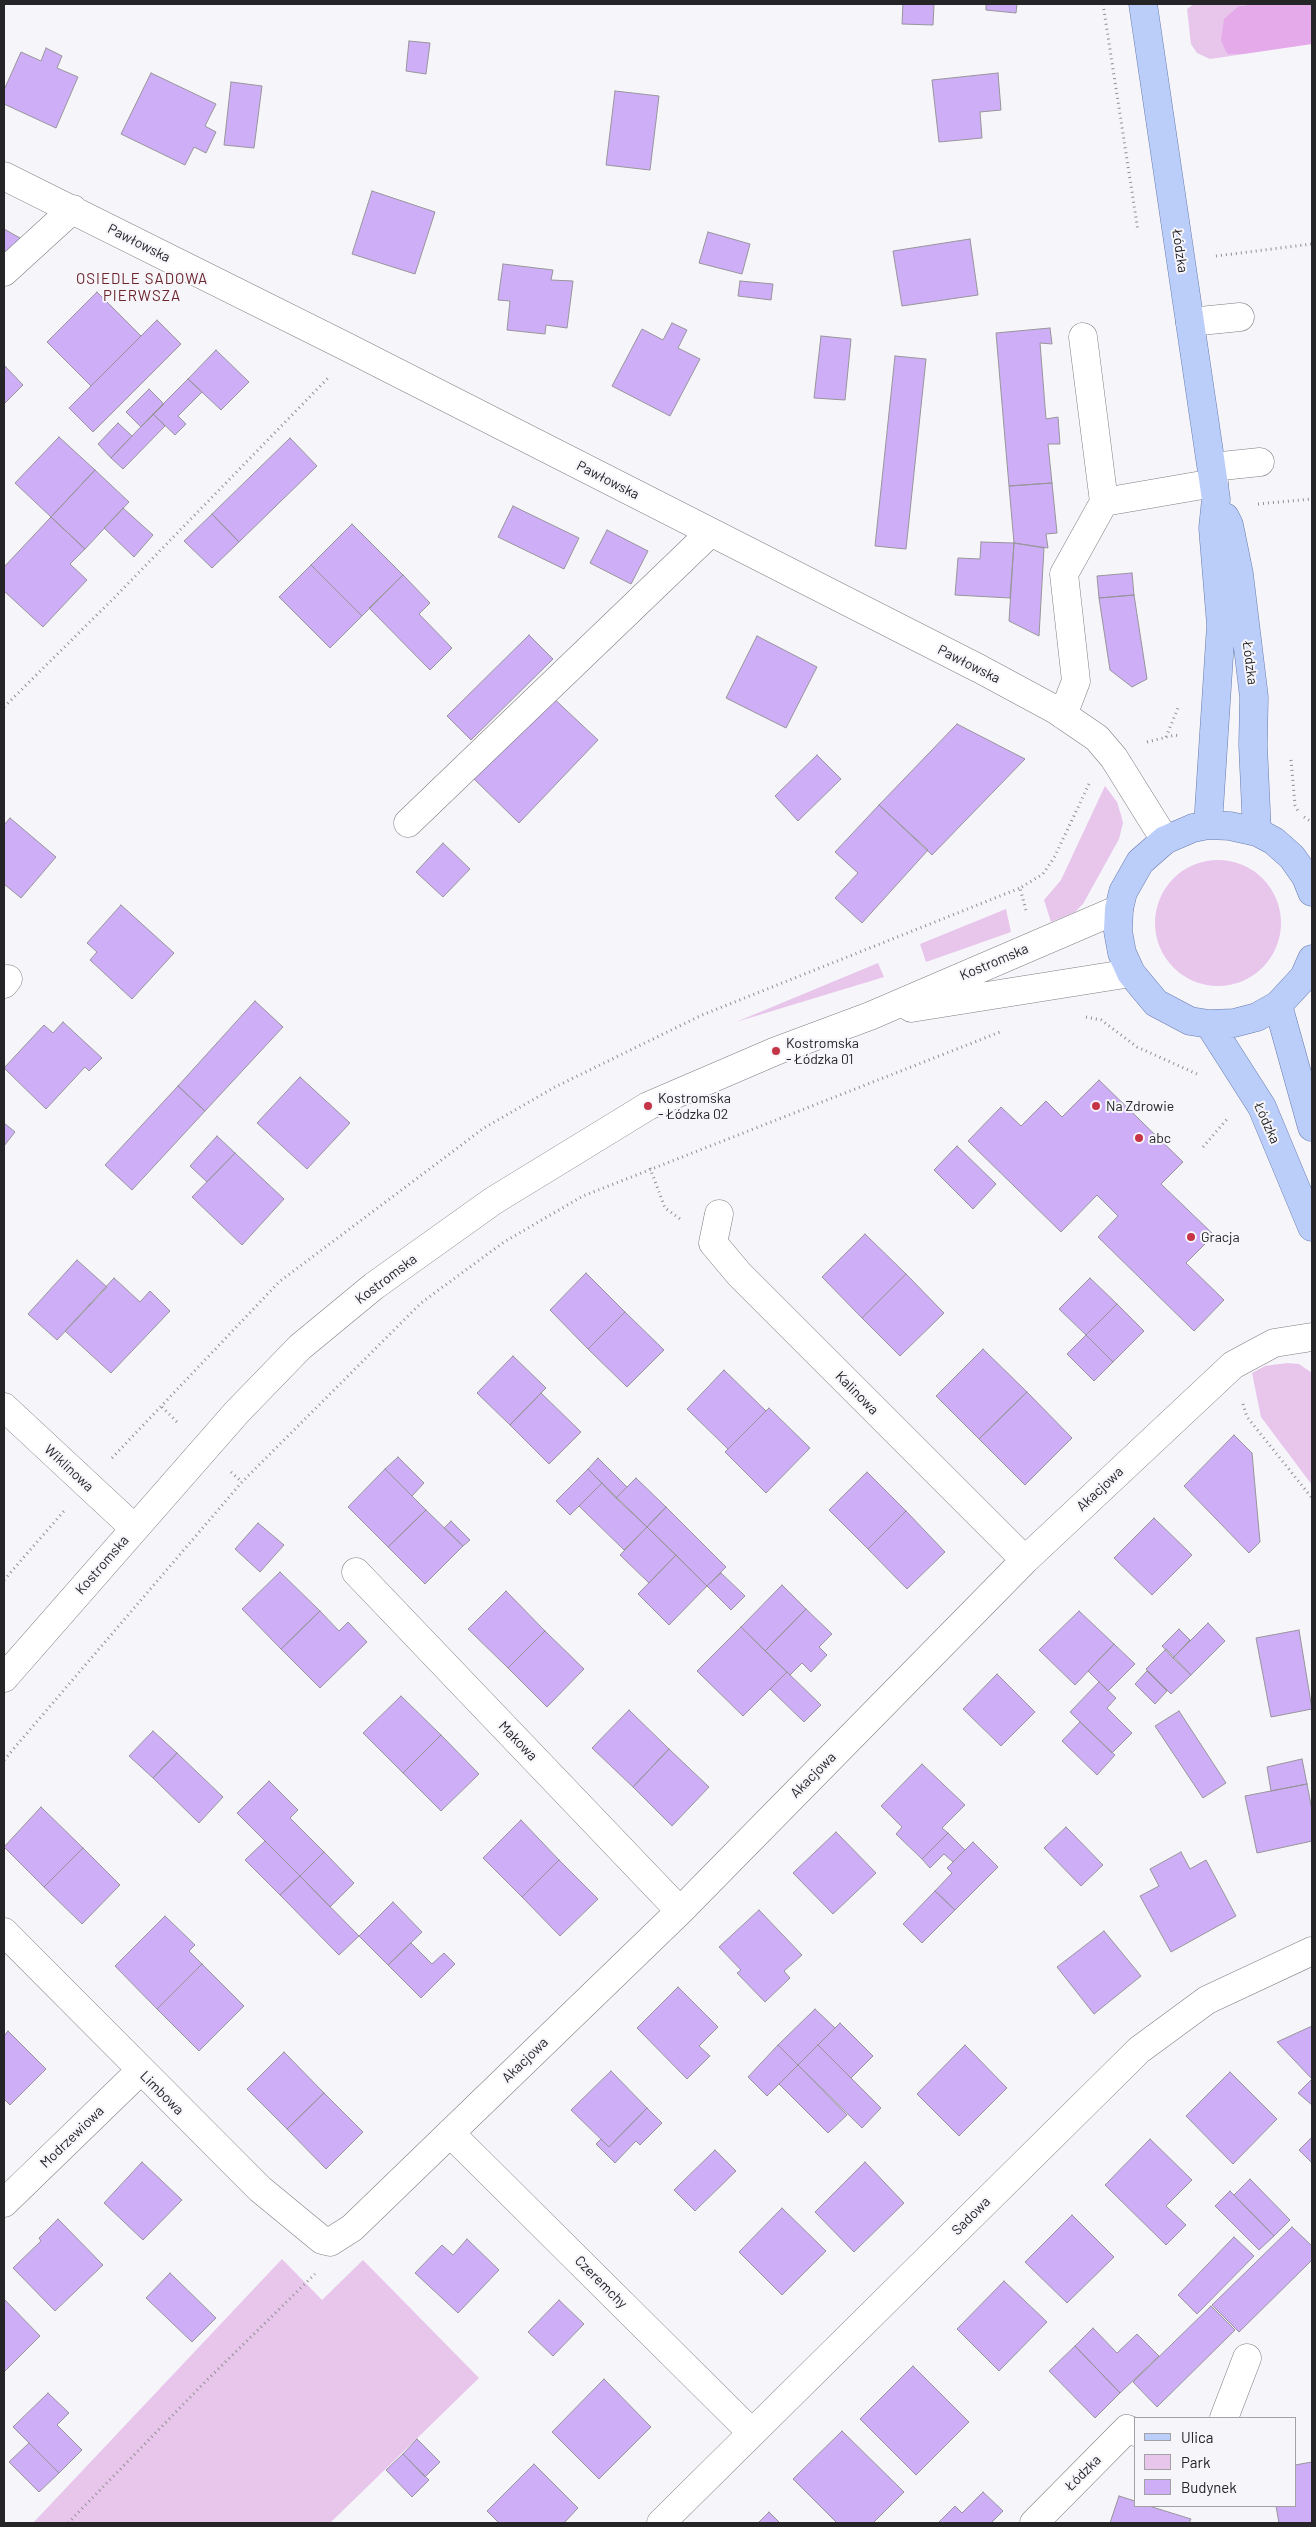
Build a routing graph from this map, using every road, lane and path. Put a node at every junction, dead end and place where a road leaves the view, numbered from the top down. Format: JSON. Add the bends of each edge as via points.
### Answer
{"nodes":[{"id":1,"x":1103,"y":4,"type":"edge"},
{"id":2,"x":1143,"y":4,"type":"edge"},
{"id":3,"x":4,"y":176,"type":"edge"},
{"id":4,"x":73,"y":209,"type":"junction"},
{"id":5,"x":1138,"y":235,"type":"dead end"},
{"id":6,"x":1312,"y":244,"type":"edge"},
{"id":7,"x":1181,"y":261,"type":"junction"},
{"id":8,"x":4,"y":272,"type":"edge"},
{"id":9,"x":1240,"y":317,"type":"dead end"},
{"id":10,"x":1190,"y":322,"type":"junction"},
{"id":11,"x":1083,"y":337,"type":"dead end"},
{"id":12,"x":347,"y":347,"type":"junction"},
{"id":13,"x":1260,"y":462,"type":"dead end"},
{"id":14,"x":1214,"y":483,"type":"junction"},
{"id":15,"x":1312,"y":498,"type":"edge"},
{"id":16,"x":1104,"y":502,"type":"junction"},
{"id":17,"x":1252,"y":505,"type":"dead end"},
{"id":18,"x":710,"y":533,"type":"junction"},
{"id":19,"x":1180,"y":703,"type":"dead end"},
{"id":20,"x":4,"y":708,"type":"edge"},
{"id":21,"x":1063,"y":715,"type":"junction"},
{"id":22,"x":1166,"y":737,"type":"dead end"},
{"id":23,"x":408,"y":823,"type":"dead end"},
{"id":24,"x":1208,"y":825,"type":"junction"},
{"id":25,"x":1257,"y":832,"type":"junction"},
{"id":26,"x":1165,"y":840,"type":"junction"},
{"id":27,"x":1312,"y":892,"type":"edge"},
{"id":28,"x":1119,"y":909,"type":"junction"},
{"id":29,"x":1312,"y":959,"type":"edge"},
{"id":30,"x":1131,"y":973,"type":"junction"},
{"id":31,"x":1278,"y":1005,"type":"junction"},
{"id":32,"x":870,"y":1016,"type":"junction"},
{"id":33,"x":1209,"y":1024,"type":"junction"},
{"id":34,"x":1005,"y":1030,"type":"dead end"},
{"id":35,"x":1230,"y":1116,"type":"dead end"},
{"id":36,"x":1312,"y":1127,"type":"edge"},
{"id":37,"x":1203,"y":1147,"type":"dead end"},
{"id":38,"x":650,"y":1168,"type":"junction"},
{"id":39,"x":718,"y":1214,"type":"dead end"},
{"id":40,"x":1312,"y":1227,"type":"edge"},
{"id":41,"x":713,"y":1243,"type":"junction"},
{"id":42,"x":1312,"y":1337,"type":"edge"},
{"id":43,"x":1233,"y":1365,"type":"junction"},
{"id":44,"x":4,"y":1407,"type":"edge"},
{"id":45,"x":1312,"y":1498,"type":"edge"},
{"id":46,"x":134,"y":1528,"type":"junction"},
{"id":47,"x":1025,"y":1560,"type":"junction"},
{"id":48,"x":356,"y":1572,"type":"dead end"},
{"id":49,"x":4,"y":1678,"type":"edge"},
{"id":50,"x":4,"y":1760,"type":"edge"},
{"id":51,"x":680,"y":1910,"type":"junction"},
{"id":52,"x":4,"y":1932,"type":"edge"},
{"id":53,"x":1312,"y":1951,"type":"edge"},
{"id":54,"x":140,"y":2071,"type":"junction"},
{"id":55,"x":450,"y":2133,"type":"junction"},
{"id":56,"x":4,"y":2203,"type":"edge"},
{"id":57,"x":330,"y":2242,"type":"junction"},
{"id":58,"x":1247,"y":2358,"type":"dead end"},
{"id":59,"x":1224,"y":2417,"type":"edge"},
{"id":60,"x":751,"y":2432,"type":"junction"},
{"id":61,"x":1134,"y":2432,"type":"edge"},
{"id":62,"x":68,"y":2523,"type":"edge"},
{"id":63,"x":661,"y":2523,"type":"edge"},
{"id":64,"x":1034,"y":2523,"type":"edge"}],
"edges":[{"from":1,"to":5,"type":"path"},
{"from":2,"to":7,"type":"main road","name":"Łódzka"},
{"from":3,"to":4,"type":"street","name":"Pawłowska"},
{"from":4,"to":8,"type":"street"},
{"from":4,"to":12,"type":"street","name":"Pawłowska"},
{"from":6,"to":7,"type":"path"},
{"from":7,"to":10,"type":"main road","name":"Łódzka"},
{"from":9,"to":10,"type":"street"},
{"from":10,"to":14,"type":"main road","name":"Łódzka"},
{"from":11,"to":16,"type":"street"},
{"from":12,"to":18,"type":"street","name":"Pawłowska"},
{"from":12,"to":20,"type":"path","via":[[332,374],[300,409]]},
{"from":13,"to":14,"type":"street"},
{"from":14,"to":16,"type":"street"},
{"from":14,"to":24,"type":"main road","name":"Łódzka","via":[[1213,528],[1221,625]]},
{"from":14,"to":25,"type":"main road","name":"Łódzka","via":[[1229,525],[1237,566],[1254,697]]},
{"from":15,"to":17,"type":"path"},
{"from":16,"to":21,"type":"street","via":[[1064,574],[1076,681]]},
{"from":18,"to":21,"type":"street","name":"Pawłowska","via":[[980,669]]},
{"from":18,"to":23,"type":"street"},
{"from":19,"to":22,"type":"path"},
{"from":21,"to":26,"type":"street","name":"Pawłowska","via":[[1097,738],[1114,758]]},
{"from":24,"to":25,"type":"main road","via":[[1244,827]]},
{"from":24,"to":26,"type":"main road"},
{"from":25,"to":27,"type":"main road","via":[[1274,841],[1292,857]]},
{"from":26,"to":28,"type":"main road","via":[[1140,862],[1130,877]]},
{"from":28,"to":30,"type":"main road","via":[[1118,931]]},
{"from":28,"to":32,"type":"street","name":"Kostromska"},
{"from":29,"to":31,"type":"main road","via":[[1304,977]]},
{"from":30,"to":32,"type":"street","name":"Kostromska"},
{"from":30,"to":33,"type":"main road","via":[[1156,1003],[1190,1021]]},
{"from":31,"to":33,"type":"main road","via":[[1257,1017],[1234,1023]]},
{"from":31,"to":36,"type":"main road"},
{"from":32,"to":46,"type":"street","name":"Kostromska","via":[[776,1051],[648,1106],[492,1200],[374,1286],[300,1347]]},
{"from":33,"to":40,"type":"main road","name":"Łódzka","via":[[1262,1107]]},
{"from":34,"to":38,"type":"path"},
{"from":35,"to":37,"type":"path"},
{"from":38,"to":41,"type":"path","via":[[665,1208]]},
{"from":38,"to":50,"type":"path","via":[[583,1196],[504,1242],[421,1303],[242,1482]]},
{"from":39,"to":41,"type":"street"},
{"from":41,"to":47,"type":"street","name":"Kalinowa","via":[[739,1274]]},
{"from":42,"to":43,"type":"street","name":"Akacjowa","via":[[1274,1343]]},
{"from":43,"to":45,"type":"path","via":[[1247,1417]]},
{"from":43,"to":47,"type":"street","name":"Akacjowa"},
{"from":44,"to":46,"type":"street","name":"Wiklinowa"},
{"from":46,"to":49,"type":"street","name":"Kostromska"},
{"from":47,"to":51,"type":"street","name":"Akacjowa"},
{"from":48,"to":51,"type":"street","name":"Makowa"},
{"from":51,"to":55,"type":"street","name":"Akacjowa"},
{"from":52,"to":54,"type":"street","name":"Limbowa"},
{"from":53,"to":60,"type":"street","name":"Sadowa","via":[[1207,2000],[1139,2050]]},
{"from":54,"to":56,"type":"street","name":"Modrzewiowa"},
{"from":54,"to":57,"type":"street","name":"Limbowa","via":[[260,2189],[322,2240]]},
{"from":55,"to":57,"type":"street","name":"Akacjowa","via":[[352,2228]]},
{"from":55,"to":60,"type":"street","name":"Czeremchy"},
{"from":57,"to":62,"type":"path","via":[[330,2259]]},
{"from":58,"to":59,"type":"street"},
{"from":60,"to":63,"type":"street","name":"Sadowa"},
{"from":61,"to":64,"type":"street","name":"Łódzka","via":[[1127,2429]]}]}
